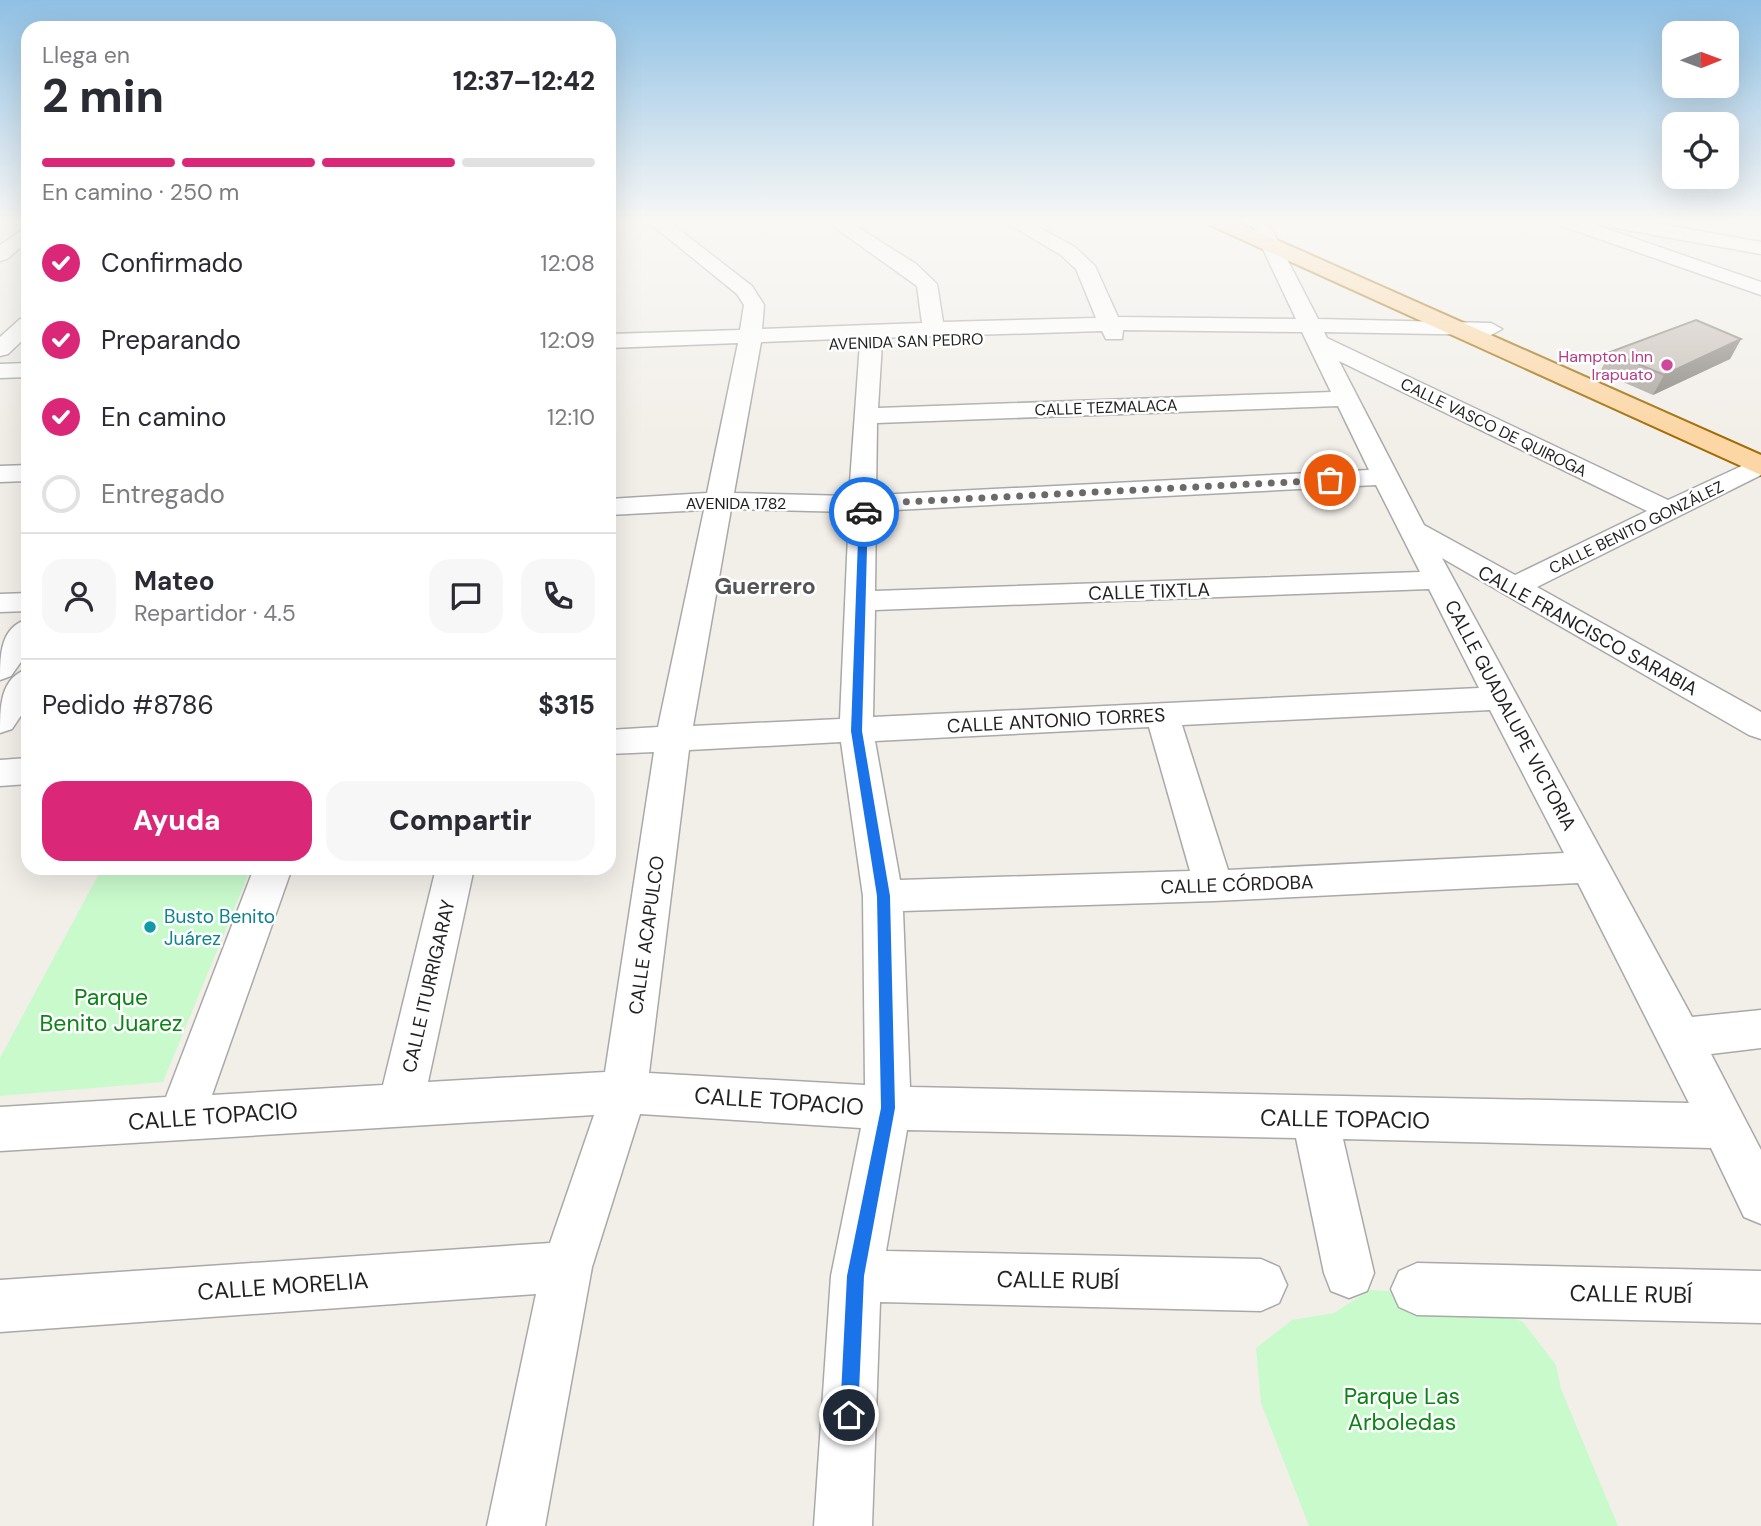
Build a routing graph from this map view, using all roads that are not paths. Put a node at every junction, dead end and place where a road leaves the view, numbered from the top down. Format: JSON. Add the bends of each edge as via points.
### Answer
{"nodes":[{"id":1,"x":746,"y":292,"type":"edge"},
{"id":2,"x":928,"y":292,"type":"edge"},
{"id":3,"x":1096,"y":292,"type":"edge"},
{"id":4,"x":1294,"y":292,"type":"edge"},
{"id":5,"x":1382,"y":292,"type":"edge"},
{"id":6,"x":1403,"y":292,"type":"edge"},
{"id":7,"x":1112,"y":329,"type":"junction"},
{"id":8,"x":1458,"y":329,"type":"junction"},
{"id":9,"x":1491,"y":329,"type":"junction"},
{"id":10,"x":21,"y":330,"type":"edge"},
{"id":11,"x":934,"y":331,"type":"junction"},
{"id":12,"x":1318,"y":331,"type":"junction"},
{"id":13,"x":616,"y":341,"type":"edge"},
{"id":14,"x":750,"y":342,"type":"junction"},
{"id":15,"x":871,"y":343,"type":"junction"},
{"id":16,"x":0,"y":349,"type":"edge"},
{"id":17,"x":616,"y":351,"type":"edge"},
{"id":18,"x":21,"y":359,"type":"edge"},
{"id":19,"x":0,"y":360,"type":"edge"},
{"id":20,"x":21,"y":370,"type":"edge"},
{"id":21,"x":0,"y":371,"type":"edge"},
{"id":22,"x":1346,"y":399,"type":"junction"},
{"id":23,"x":865,"y":416,"type":"junction"},
{"id":24,"x":1761,"y":460,"type":"edge"},
{"id":25,"x":21,"y":473,"type":"edge"},
{"id":26,"x":0,"y":474,"type":"edge"},
{"id":27,"x":1385,"y":477,"type":"junction"},
{"id":28,"x":718,"y":501,"type":"junction"},
{"id":29,"x":864,"y":504,"type":"junction"},
{"id":30,"x":616,"y":507,"type":"edge"},
{"id":31,"x":1669,"y":511,"type":"junction"},
{"id":32,"x":1415,"y":531,"type":"junction"},
{"id":33,"x":1440,"y":580,"type":"junction"},
{"id":34,"x":1512,"y":588,"type":"junction"},
{"id":35,"x":859,"y":601,"type":"junction"},
{"id":36,"x":21,"y":602,"type":"edge"},
{"id":37,"x":0,"y":603,"type":"edge"},
{"id":38,"x":21,"y":639,"type":"edge"},
{"id":39,"x":0,"y":669,"type":"edge"},
{"id":40,"x":21,"y":690,"type":"edge"},
{"id":41,"x":1503,"y":698,"type":"junction"},
{"id":42,"x":1162,"y":714,"type":"junction"},
{"id":43,"x":0,"y":721,"type":"edge"},
{"id":44,"x":1761,"y":727,"type":"edge"},
{"id":45,"x":856,"y":731,"type":"junction"},
{"id":46,"x":673,"y":740,"type":"junction"},
{"id":47,"x":616,"y":742,"type":"edge"},
{"id":48,"x":21,"y":772,"type":"edge"},
{"id":49,"x":0,"y":773,"type":"edge"},
{"id":50,"x":1590,"y":867,"type":"junction"},
{"id":51,"x":270,"y":875,"type":"edge"},
{"id":52,"x":453,"y":875,"type":"edge"},
{"id":53,"x":1214,"y":886,"type":"junction"},
{"id":54,"x":883,"y":896,"type":"junction"},
{"id":55,"x":1761,"y":1029,"type":"edge"},
{"id":56,"x":1680,"y":1038,"type":"junction"},
{"id":57,"x":624,"y":1092,"type":"junction"},
{"id":58,"x":401,"y":1104,"type":"junction"},
{"id":59,"x":888,"y":1108,"type":"junction"},
{"id":60,"x":1315,"y":1118,"type":"junction"},
{"id":61,"x":181,"y":1119,"type":"junction"},
{"id":62,"x":1726,"y":1126,"type":"junction"},
{"id":63,"x":0,"y":1129,"type":"edge"},
{"id":64,"x":1761,"y":1200,"type":"edge"},
{"id":65,"x":567,"y":1267,"type":"junction"},
{"id":66,"x":1349,"y":1273,"type":"dead end"},
{"id":67,"x":856,"y":1276,"type":"junction"},
{"id":68,"x":1261,"y":1284,"type":"dead end"},
{"id":69,"x":1417,"y":1289,"type":"dead end"},
{"id":70,"x":1761,"y":1297,"type":"edge"},
{"id":71,"x":0,"y":1306,"type":"edge"},
{"id":72,"x":516,"y":1526,"type":"edge"},
{"id":73,"x":843,"y":1526,"type":"edge"}],
"edges":[{"from":1,"to":14,"type":"street","name":"CALLE ACAPULCO","via":[[754,305]]},
{"from":2,"to":11,"type":"street"},
{"from":3,"to":7,"type":"street"},
{"from":4,"to":12,"type":"street","name":"CALLE GUADALUPE VICTORIA"},
{"from":5,"to":8,"type":"main road"},
{"from":6,"to":9,"type":"main road"},
{"from":7,"to":11,"type":"street","name":"AVENIDA SAN PEDRO"},
{"from":7,"to":12,"type":"street","name":"AVENIDA SAN PEDRO"},
{"from":7,"to":15,"type":"street","name":"AVENIDA SAN PEDRO"},
{"from":8,"to":9,"type":"street","name":"AVENIDA SAN PEDRO"},
{"from":8,"to":12,"type":"street","name":"AVENIDA SAN PEDRO"},
{"from":8,"to":24,"type":"main road"},
{"from":9,"to":24,"type":"main road"},
{"from":10,"to":16,"type":"street"},
{"from":11,"to":14,"type":"street","name":"AVENIDA SAN PEDRO"},
{"from":12,"to":22,"type":"street","name":"CALLE GUADALUPE VICTORIA"},
{"from":12,"to":31,"type":"street","name":"CALLE VASCO DE QUIROGA"},
{"from":13,"to":14,"type":"street","name":"AVENIDA SAN PEDRO"},
{"from":14,"to":15,"type":"street","name":"AVENIDA SAN PEDRO"},
{"from":14,"to":17,"type":"street","name":"AVENIDA SAN PEDRO"},
{"from":14,"to":28,"type":"street","name":"CALLE ACAPULCO"},
{"from":15,"to":23,"type":"street"},
{"from":18,"to":19,"type":"street"},
{"from":20,"to":21,"type":"street"},
{"from":22,"to":23,"type":"street","name":"CALLE TEZMALACA"},
{"from":22,"to":27,"type":"street","name":"CALLE GUADALUPE VICTORIA"},
{"from":23,"to":29,"type":"street"},
{"from":24,"to":31,"type":"street","name":"CALLE BENITO GONZÁLEZ"},
{"from":25,"to":26,"type":"street"},
{"from":27,"to":29,"type":"street","name":"AVENIDA 1782"},
{"from":27,"to":32,"type":"street","name":"CALLE GUADALUPE VICTORIA"},
{"from":28,"to":29,"type":"street","name":"AVENIDA 1782"},
{"from":28,"to":30,"type":"street","name":"AVENIDA 1782"},
{"from":28,"to":46,"type":"street","name":"CALLE ACAPULCO"},
{"from":29,"to":35,"type":"street"},
{"from":31,"to":34,"type":"street","name":"CALLE BENITO GONZÁLEZ"},
{"from":32,"to":33,"type":"street","name":"CALLE GUADALUPE VICTORIA"},
{"from":32,"to":34,"type":"street","name":"CALLE FRANCISCO SARABIA"},
{"from":33,"to":35,"type":"street","name":"CALLE TIXTLA"},
{"from":33,"to":41,"type":"street","name":"CALLE GUADALUPE VICTORIA"},
{"from":34,"to":44,"type":"street","name":"CALLE FRANCISCO SARABIA"},
{"from":35,"to":45,"type":"street"},
{"from":36,"to":37,"type":"street"},
{"from":38,"to":39,"type":"street"},
{"from":40,"to":43,"type":"street"},
{"from":41,"to":42,"type":"street","name":"CALLE ANTONIO TORRES"},
{"from":41,"to":50,"type":"street","name":"CALLE GUADALUPE VICTORIA"},
{"from":42,"to":45,"type":"street","name":"CALLE ANTONIO TORRES"},
{"from":42,"to":53,"type":"street"},
{"from":45,"to":46,"type":"street","name":"CALLE ANTONIO TORRES"},
{"from":45,"to":54,"type":"street"},
{"from":46,"to":47,"type":"street","name":"CALLE ANTONIO TORRES"},
{"from":46,"to":57,"type":"street","name":"CALLE ACAPULCO"},
{"from":48,"to":49,"type":"street"},
{"from":50,"to":53,"type":"street","name":"CALLE CÓRDOBA"},
{"from":50,"to":56,"type":"street","name":"CALLE GUADALUPE VICTORIA"},
{"from":51,"to":61,"type":"street"},
{"from":52,"to":58,"type":"street","name":"CALLE ITURRIGARAY"},
{"from":53,"to":54,"type":"street","name":"CALLE CÓRDOBA"},
{"from":54,"to":59,"type":"street"},
{"from":55,"to":56,"type":"street"},
{"from":56,"to":62,"type":"street","name":"CALLE GUADALUPE VICTORIA"},
{"from":57,"to":58,"type":"street","name":"CALLE TOPACIO"},
{"from":57,"to":59,"type":"street","name":"CALLE TOPACIO"},
{"from":57,"to":65,"type":"street","name":"CALLE ACAPULCO"},
{"from":58,"to":61,"type":"street","name":"CALLE TOPACIO"},
{"from":59,"to":60,"type":"street","name":"CALLE TOPACIO"},
{"from":59,"to":67,"type":"street"},
{"from":60,"to":62,"type":"street","name":"CALLE TOPACIO"},
{"from":60,"to":66,"type":"street"},
{"from":61,"to":63,"type":"street","name":"CALLE TOPACIO"},
{"from":62,"to":64,"type":"street","name":"CALLE GUADALUPE VICTORIA"},
{"from":65,"to":71,"type":"street","name":"CALLE MORELIA"},
{"from":65,"to":72,"type":"street","name":"CALLE ACAPULCO"},
{"from":67,"to":68,"type":"street","name":"CALLE RUBÍ"},
{"from":67,"to":73,"type":"street"},
{"from":69,"to":70,"type":"street","name":"CALLE RUBÍ"}]}
